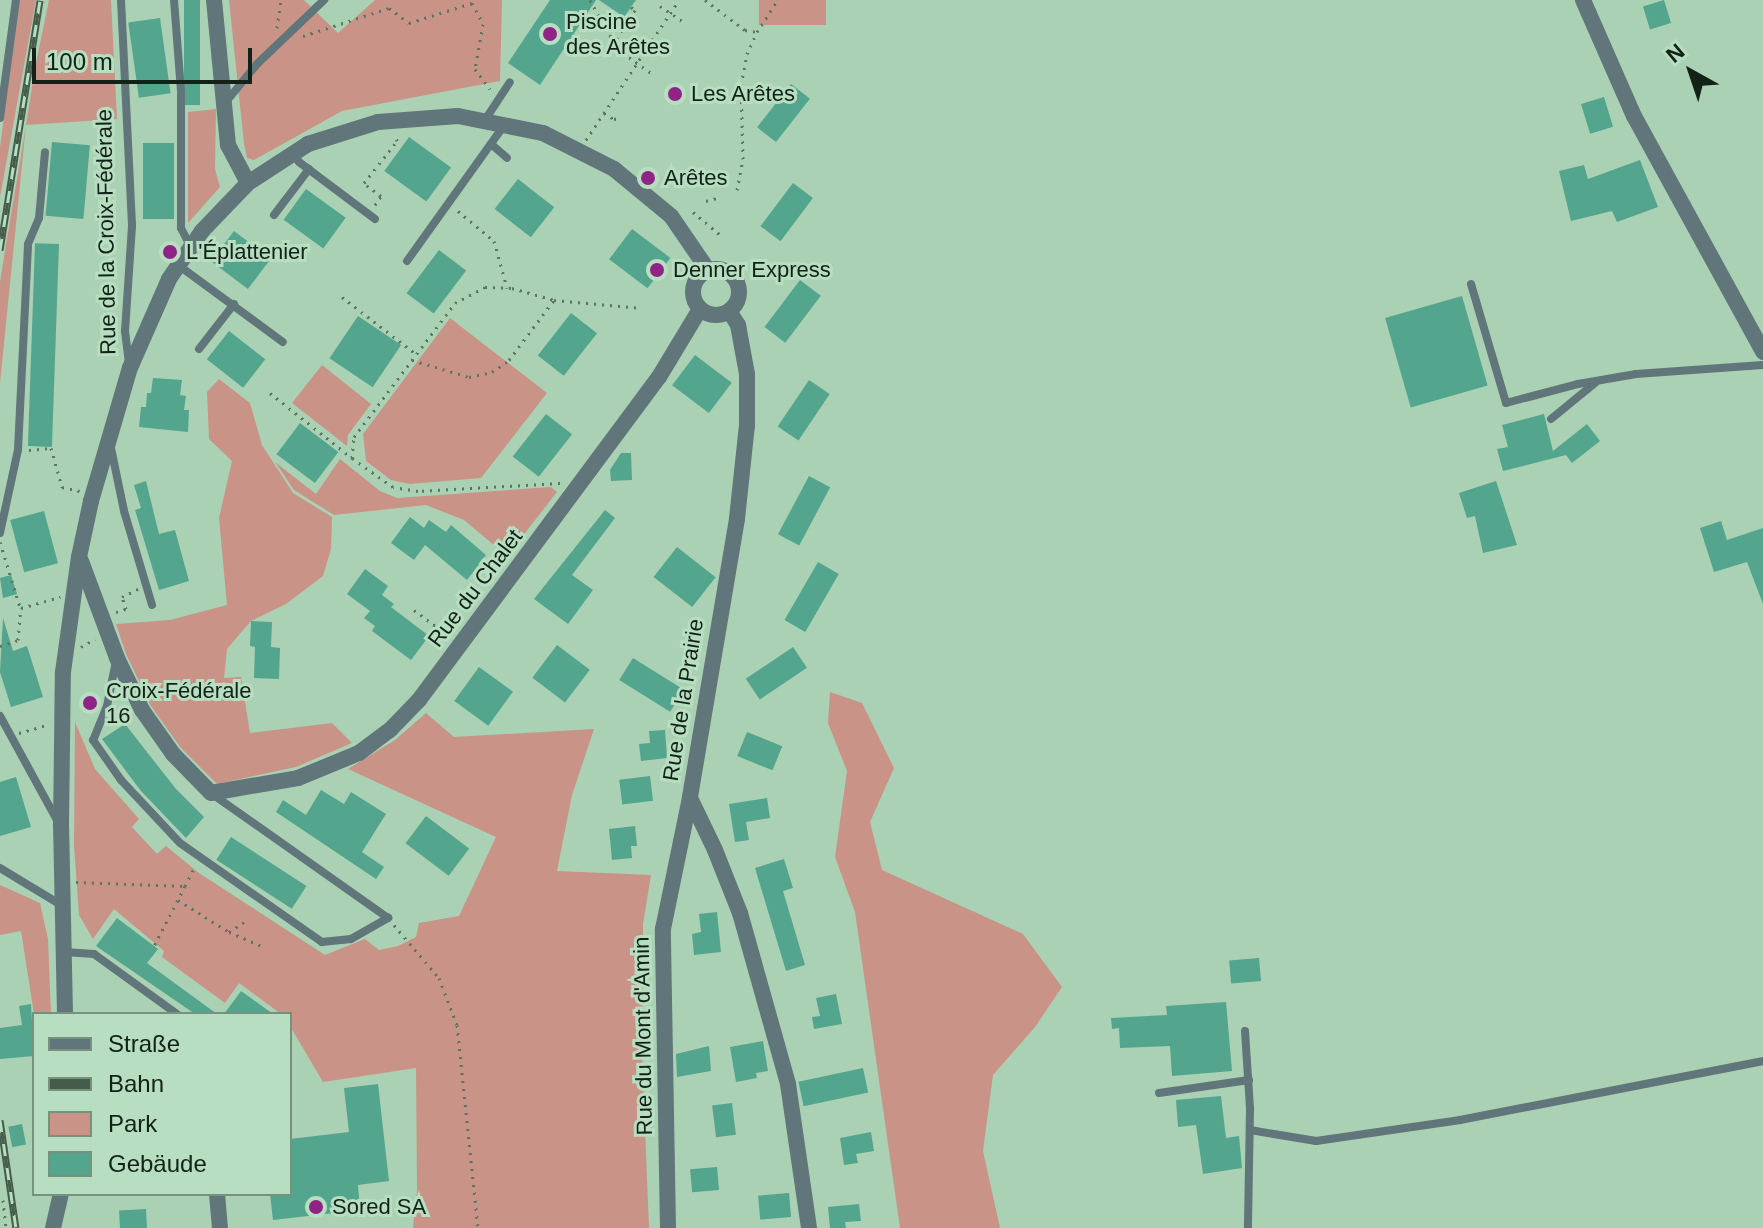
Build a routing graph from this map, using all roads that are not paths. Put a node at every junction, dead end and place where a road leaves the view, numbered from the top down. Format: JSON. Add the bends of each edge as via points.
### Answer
{"nodes":[{"id":1,"x":16,"y":0,"type":"edge"},
{"id":2,"x":121,"y":0,"type":"edge"},
{"id":3,"x":174,"y":0,"type":"edge"},
{"id":4,"x":214,"y":0,"type":"edge"},
{"id":5,"x":324,"y":0,"type":"edge"},
{"id":6,"x":1583,"y":0,"type":"edge"},
{"id":7,"x":510,"y":82,"type":"dead end"},
{"id":8,"x":224,"y":105,"type":"junction"},
{"id":9,"x":0,"y":118,"type":"edge"},
{"id":10,"x":485,"y":120,"type":"junction"},
{"id":11,"x":506,"y":123,"type":"junction"},
{"id":12,"x":491,"y":144,"type":"junction"},
{"id":13,"x":45,"y":152,"type":"dead end"},
{"id":14,"x":292,"y":152,"type":"junction"},
{"id":15,"x":507,"y":158,"type":"dead end"},
{"id":16,"x":309,"y":169,"type":"junction"},
{"id":17,"x":248,"y":183,"type":"junction"},
{"id":18,"x":274,"y":215,"type":"dead end"},
{"id":19,"x":372,"y":217,"type":"road end"},
{"id":20,"x":190,"y":246,"type":"junction"},
{"id":21,"x":407,"y":261,"type":"dead end"},
{"id":22,"x":177,"y":265,"type":"junction"},
{"id":23,"x":708,"y":270,"type":"junction"},
{"id":24,"x":1471,"y":284,"type":"dead end"},
{"id":25,"x":234,"y":304,"type":"junction"},
{"id":26,"x":700,"y":309,"type":"junction"},
{"id":27,"x":729,"y":311,"type":"junction"},
{"id":28,"x":283,"y":342,"type":"dead end"},
{"id":29,"x":199,"y":349,"type":"dead end"},
{"id":30,"x":1763,"y":352,"type":"edge"},
{"id":31,"x":1763,"y":365,"type":"edge"},
{"id":32,"x":130,"y":368,"type":"junction"},
{"id":33,"x":1599,"y":381,"type":"junction"},
{"id":34,"x":1551,"y":419,"type":"dead end"},
{"id":35,"x":109,"y":437,"type":"junction"},
{"id":36,"x":0,"y":533,"type":"edge"},
{"id":37,"x":79,"y":557,"type":"junction"},
{"id":38,"x":152,"y":605,"type":"dead end"},
{"id":39,"x":117,"y":658,"type":"junction"},
{"id":40,"x":0,"y":716,"type":"edge"},
{"id":41,"x":211,"y":793,"type":"junction"},
{"id":42,"x":690,"y":798,"type":"junction"},
{"id":43,"x":61,"y":826,"type":"junction"},
{"id":44,"x":0,"y":868,"type":"edge"},
{"id":45,"x":64,"y":907,"type":"junction"},
{"id":46,"x":65,"y":952,"type":"junction"},
{"id":47,"x":65,"y":1012,"type":"edge"},
{"id":48,"x":174,"y":1012,"type":"edge"},
{"id":49,"x":1245,"y":1031,"type":"dead end"},
{"id":50,"x":1763,"y":1061,"type":"edge"},
{"id":51,"x":1249,"y":1080,"type":"junction"},
{"id":52,"x":1159,"y":1093,"type":"dead end"},
{"id":53,"x":1250,"y":1130,"type":"junction"},
{"id":54,"x":61,"y":1196,"type":"edge"},
{"id":55,"x":217,"y":1196,"type":"edge"},
{"id":56,"x":53,"y":1228,"type":"edge"},
{"id":57,"x":220,"y":1228,"type":"edge"},
{"id":58,"x":668,"y":1228,"type":"edge"},
{"id":59,"x":809,"y":1228,"type":"edge"},
{"id":60,"x":1248,"y":1228,"type":"edge"}],
"edges":[{"from":1,"to":9,"type":"lane"},
{"from":2,"to":32,"type":"lane","name":"Rue de la Croix-Fédérale","via":[[132,226],[125,331]]},
{"from":3,"to":20,"type":"lane","via":[[181,90],[181,228]]},
{"from":4,"to":8,"type":"street"},
{"from":5,"to":8,"type":"lane","via":[[275,45]]},
{"from":6,"to":30,"type":"street","via":[[1634,116]]},
{"from":7,"to":10,"type":"lane"},
{"from":8,"to":17,"type":"street","via":[[231,156]]},
{"from":10,"to":11,"type":"street","name":"Rue de la Croix-Fédérale"},
{"from":10,"to":14,"type":"street","name":"Rue de la Croix-Fédérale","via":[[419,116],[378,122]]},
{"from":11,"to":12,"type":"lane"},
{"from":11,"to":23,"type":"street","name":"Rue de la Croix-Fédérale","via":[[580,149],[628,178],[671,216]]},
{"from":12,"to":15,"type":"lane"},
{"from":12,"to":21,"type":"lane"},
{"from":13,"to":36,"type":"lane","via":[[39,218],[28,244],[18,450]]},
{"from":14,"to":16,"type":"lane"},
{"from":14,"to":17,"type":"street","name":"Rue de la Croix-Fédérale"},
{"from":16,"to":18,"type":"lane"},
{"from":16,"to":19,"type":"lane"},
{"from":17,"to":20,"type":"street","name":"Rue de la Croix-Fédérale"},
{"from":20,"to":22,"type":"street","name":"Rue de la Croix-Fédérale"},
{"from":22,"to":25,"type":"lane"},
{"from":22,"to":32,"type":"street","name":"Rue de la Croix-Fédérale"},
{"from":23,"to":26,"type":"street","via":[[693,287]]},
{"from":23,"to":27,"type":"street","via":[[728,272],[737,282],[738,295]]},
{"from":24,"to":33,"type":"lane","via":[[1506,403]]},
{"from":25,"to":28,"type":"lane"},
{"from":25,"to":29,"type":"lane"},
{"from":26,"to":27,"type":"street","via":[[714,315]]},
{"from":26,"to":41,"type":"street","name":"Rue du Chalet","via":[[659,377],[419,700],[390,730],[359,753],[298,778]]},
{"from":27,"to":42,"type":"street","name":"Rue de la Prairie","via":[[738,325],[747,374],[747,425],[737,519]]},
{"from":31,"to":33,"type":"lane"},
{"from":32,"to":35,"type":"street","name":"Rue de la Croix-Fédérale"},
{"from":33,"to":34,"type":"lane"},
{"from":35,"to":37,"type":"street","name":"Rue de la Croix-Fédérale"},
{"from":35,"to":38,"type":"lane"},
{"from":37,"to":39,"type":"street"},
{"from":37,"to":43,"type":"street","name":"Rue de la Croix-Fédérale","via":[[63,672]]},
{"from":39,"to":41,"type":"street","via":[[142,710],[173,754]]},
{"from":39,"to":41,"type":"lane","via":[[93,740],[139,802],[180,843],[322,942],[351,939],[388,918]]},
{"from":40,"to":43,"type":"lane","name":"Rue de la Croix-Fédérale"},
{"from":42,"to":58,"type":"street","name":"Rue du Mont d'Amin","via":[[663,929]]},
{"from":42,"to":59,"type":"street","name":"Rue de la Prairie","via":[[740,913],[788,1084]]},
{"from":43,"to":45,"type":"street","name":"Rue de la Croix-Fédérale"},
{"from":44,"to":45,"type":"lane"},
{"from":45,"to":46,"type":"street","name":"Rue de la Croix-Fédérale"},
{"from":46,"to":47,"type":"street","name":"Rue de la Croix-Fédérale"},
{"from":46,"to":48,"type":"lane","via":[[94,954]]},
{"from":49,"to":51,"type":"lane"},
{"from":50,"to":53,"type":"lane","via":[[1460,1120],[1316,1141]]},
{"from":51,"to":52,"type":"lane"},
{"from":51,"to":53,"type":"lane"},
{"from":53,"to":60,"type":"lane"},
{"from":54,"to":56,"type":"street"},
{"from":55,"to":57,"type":"street"}]}
